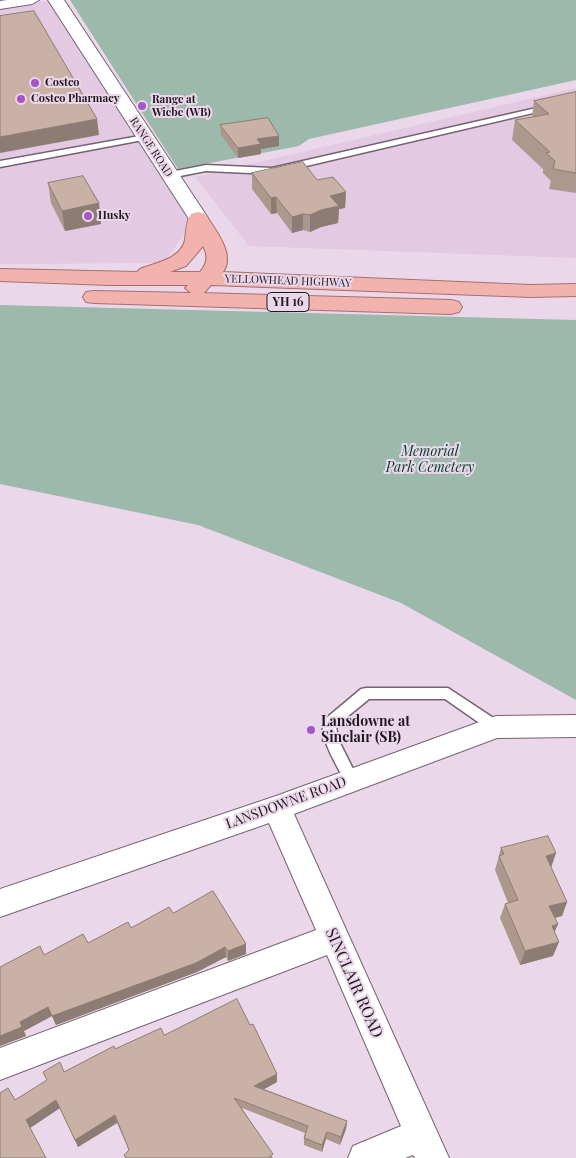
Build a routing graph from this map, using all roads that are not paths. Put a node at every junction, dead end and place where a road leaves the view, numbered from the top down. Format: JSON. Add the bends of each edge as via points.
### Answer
{"nodes":[{"id":1,"x":32,"y":0,"type":"edge"},
{"id":2,"x":56,"y":0,"type":"edge"},
{"id":3,"x":0,"y":5,"type":"edge"},
{"id":4,"x":576,"y":101,"type":"edge"},
{"id":5,"x":145,"y":137,"type":"junction"},
{"id":6,"x":0,"y":164,"type":"edge"},
{"id":7,"x":170,"y":176,"type":"junction"},
{"id":8,"x":198,"y":218,"type":"junction"},
{"id":9,"x":212,"y":243,"type":"junction"},
{"id":10,"x":0,"y":275,"type":"edge"},
{"id":11,"x":206,"y":278,"type":"junction"},
{"id":12,"x":109,"y":279,"type":"junction"},
{"id":13,"x":326,"y":283,"type":"junction"},
{"id":14,"x":576,"y":290,"type":"edge"},
{"id":15,"x":0,"y":294,"type":"edge"},
{"id":16,"x":158,"y":299,"type":"junction"},
{"id":17,"x":576,"y":308,"type":"edge"},
{"id":18,"x":576,"y":726,"type":"edge"},
{"id":19,"x":496,"y":727,"type":"junction"},
{"id":20,"x":351,"y":779,"type":"junction"},
{"id":21,"x":276,"y":808,"type":"junction"},
{"id":22,"x":0,"y":903,"type":"edge"},
{"id":23,"x":334,"y":938,"type":"junction"},
{"id":24,"x":0,"y":1064,"type":"edge"},
{"id":25,"x":426,"y":1146,"type":"edge"},
{"id":26,"x":365,"y":1158,"type":"edge"}],
"edges":[{"from":1,"to":3,"type":"street"},
{"from":2,"to":5,"type":"street","name":"RANGE ROAD"},
{"from":4,"to":7,"type":"lane","via":[[272,171],[206,168]]},
{"from":5,"to":6,"type":"lane"},
{"from":5,"to":7,"type":"street","name":"RANGE ROAD"},
{"from":7,"to":8,"type":"street","name":"RANGE ROAD"},
{"from":8,"to":9,"type":"highway"},
{"from":8,"to":12,"type":"highway","via":[[194,245],[179,262],[152,272]]},
{"from":9,"to":11,"type":"highway","via":[[217,252],[216,267]]},
{"from":9,"to":13,"type":"highway","via":[[250,267]]},
{"from":10,"to":12,"type":"highway","name":"YELLOWHEAD HIGHWAY","number":"YH 16"},
{"from":11,"to":12,"type":"highway","name":"YELLOWHEAD HIGHWAY","number":"YH 16"},
{"from":11,"to":13,"type":"highway","name":"YELLOWHEAD HIGHWAY","number":"YH 16"},
{"from":11,"to":16,"type":"highway","via":[[188,293]]},
{"from":13,"to":14,"type":"highway","name":"YELLOWHEAD HIGHWAY","number":"YH 16"},
{"from":15,"to":16,"type":"highway","name":"YELLOWHEAD HIGHWAY","number":"YH 16"},
{"from":16,"to":17,"type":"highway","name":"YELLOWHEAD HIGHWAY","number":"YH 16"},
{"from":18,"to":19,"type":"street","name":"LANSDOWNE ROAD"},
{"from":19,"to":20,"type":"street","name":"LANSDOWNE ROAD"},
{"from":19,"to":20,"type":"lane","via":[[448,694],[366,693],[329,724],[331,739]]},
{"from":20,"to":21,"type":"street","name":"LANSDOWNE ROAD"},
{"from":21,"to":22,"type":"street","name":"LANSDOWNE ROAD"},
{"from":21,"to":23,"type":"street","name":"SINCLAIR ROAD"},
{"from":23,"to":24,"type":"street"},
{"from":23,"to":25,"type":"street","name":"SINCLAIR ROAD"},
{"from":25,"to":26,"type":"street"}]}
